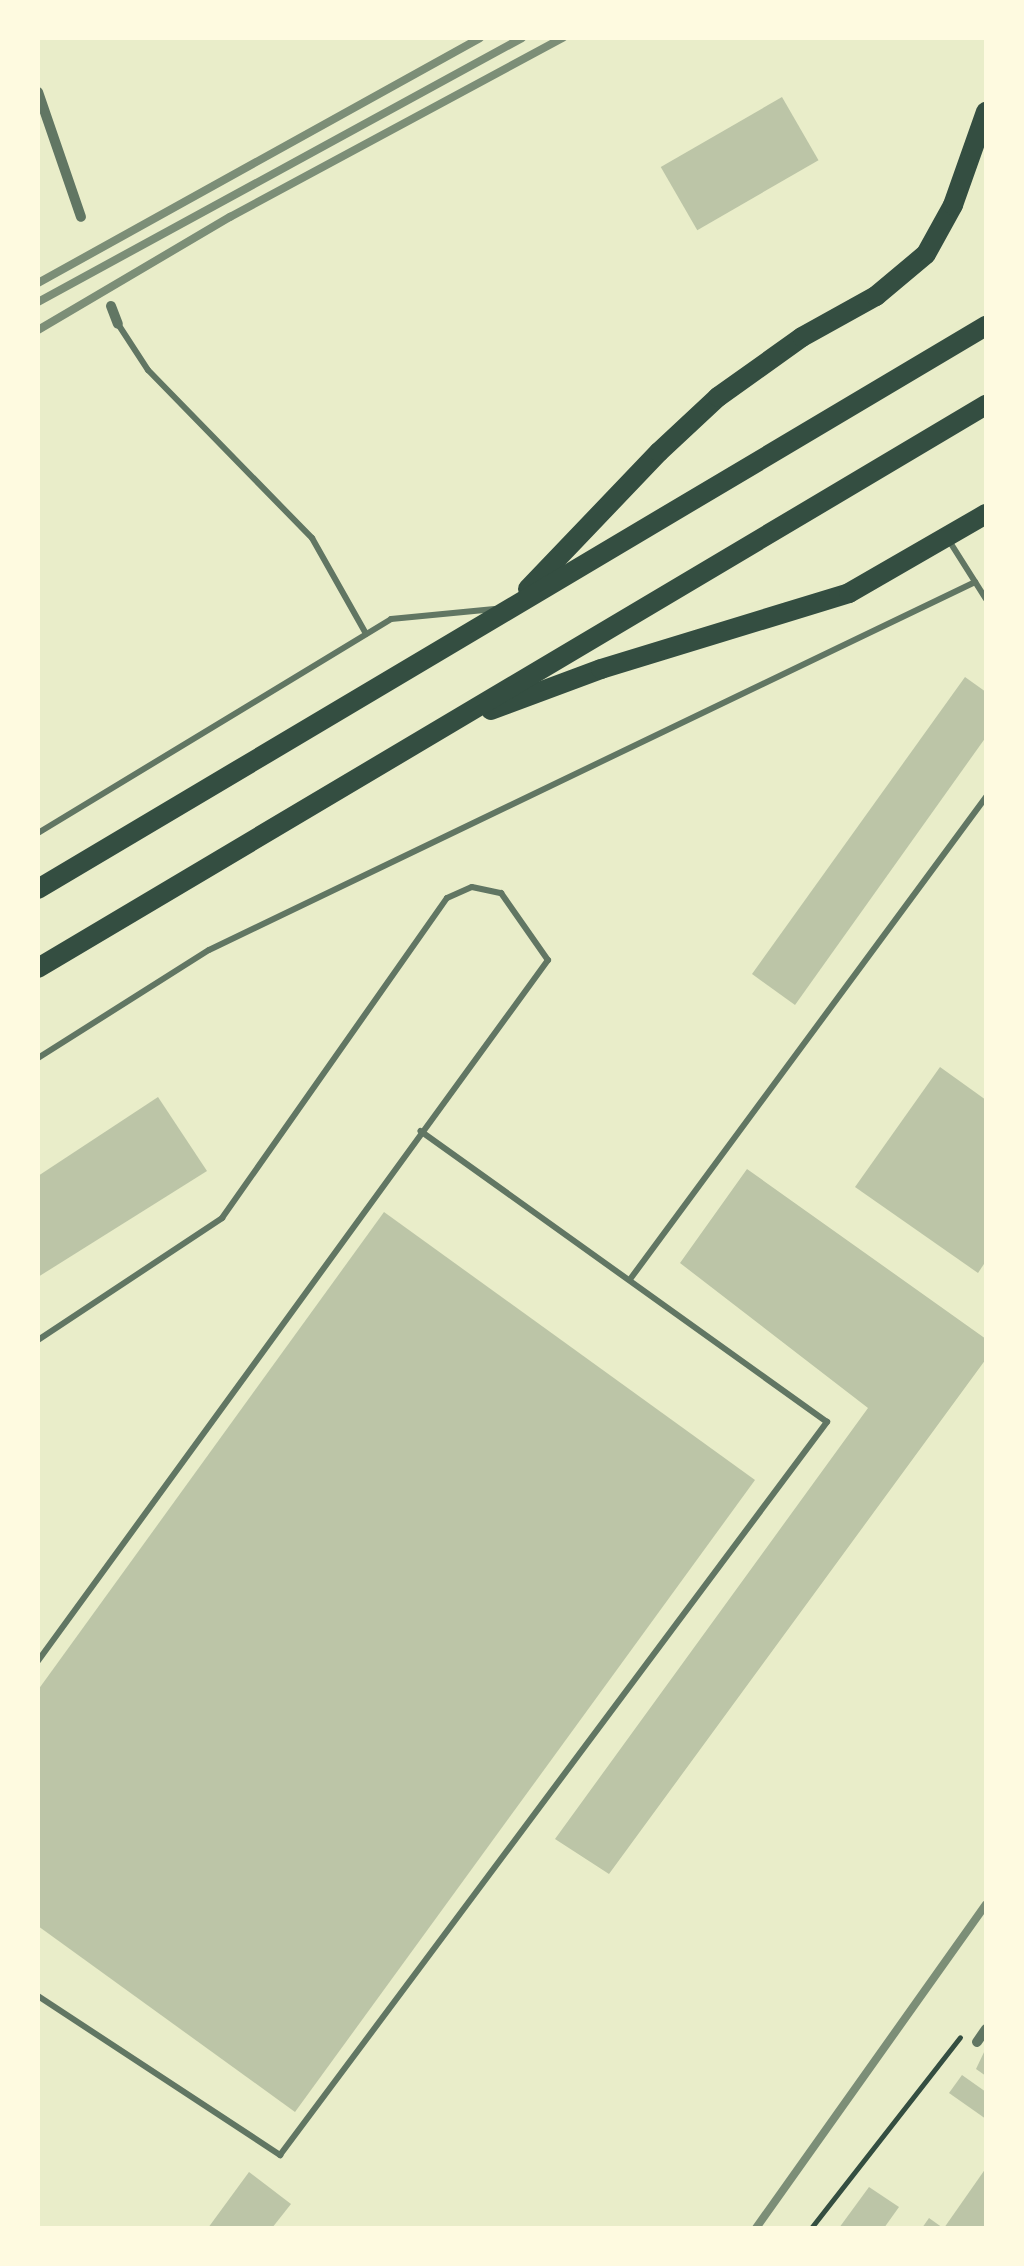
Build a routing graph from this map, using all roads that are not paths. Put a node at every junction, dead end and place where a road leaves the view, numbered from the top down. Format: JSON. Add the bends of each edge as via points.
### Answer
{"nodes":[{"id":1,"x":38,"y":92,"type":"edge"},
{"id":2,"x":986,"y":112,"type":"edge"},
{"id":3,"x":81,"y":217,"type":"dead end"},
{"id":4,"x":112,"y":306,"type":"dead end"},
{"id":5,"x":118,"y":324,"type":"joint"},
{"id":6,"x":986,"y":326,"type":"edge"},
{"id":7,"x":986,"y":405,"type":"edge"},
{"id":8,"x":986,"y":514,"type":"edge"},
{"id":9,"x":947,"y":538,"type":"junction"},
{"id":10,"x":976,"y":582,"type":"junction"},
{"id":11,"x":986,"y":599,"type":"edge"},
{"id":12,"x":511,"y":608,"type":"junction"},
{"id":13,"x":366,"y":634,"type":"junction"},
{"id":14,"x":442,"y":728,"type":"junction"},
{"id":15,"x":986,"y":798,"type":"edge"},
{"id":16,"x":38,"y":832,"type":"edge"},
{"id":17,"x":38,"y":889,"type":"edge"},
{"id":18,"x":38,"y":968,"type":"edge"},
{"id":19,"x":38,"y":1058,"type":"edge"},
{"id":20,"x":421,"y":1130,"type":"junction"},
{"id":21,"x":631,"y":1278,"type":"junction"},
{"id":22,"x":38,"y":1340,"type":"edge"},
{"id":23,"x":38,"y":1661,"type":"edge"},
{"id":24,"x":38,"y":1996,"type":"edge"},
{"id":25,"x":986,"y":2029,"type":"edge"},
{"id":26,"x":977,"y":2042,"type":"road end"}],
"edges":[{"from":1,"to":3,"type":"street"},
{"from":2,"to":12,"type":"highway","via":[[953,205],[926,254],[876,296],[802,337],[718,397]]},
{"from":4,"to":5,"type":"street"},
{"from":5,"to":13,"type":"lane","via":[[148,370],[312,538]]},
{"from":6,"to":12,"type":"highway"},
{"from":7,"to":14,"type":"highway"},
{"from":8,"to":9,"type":"highway"},
{"from":9,"to":10,"type":"lane"},
{"from":9,"to":14,"type":"highway","via":[[849,592],[601,669]]},
{"from":10,"to":11,"type":"lane"},
{"from":10,"to":19,"type":"lane","via":[[209,950]]},
{"from":12,"to":13,"type":"lane","via":[[391,619]]},
{"from":12,"to":17,"type":"highway"},
{"from":13,"to":16,"type":"lane"},
{"from":14,"to":18,"type":"highway"},
{"from":15,"to":21,"type":"lane"},
{"from":20,"to":21,"type":"lane"},
{"from":20,"to":22,"type":"lane","via":[[548,960],[501,894],[472,888],[447,898],[222,1218]]},
{"from":20,"to":23,"type":"lane"},
{"from":21,"to":24,"type":"lane","via":[[827,1422],[280,2155]]},
{"from":25,"to":26,"type":"street"}]}
